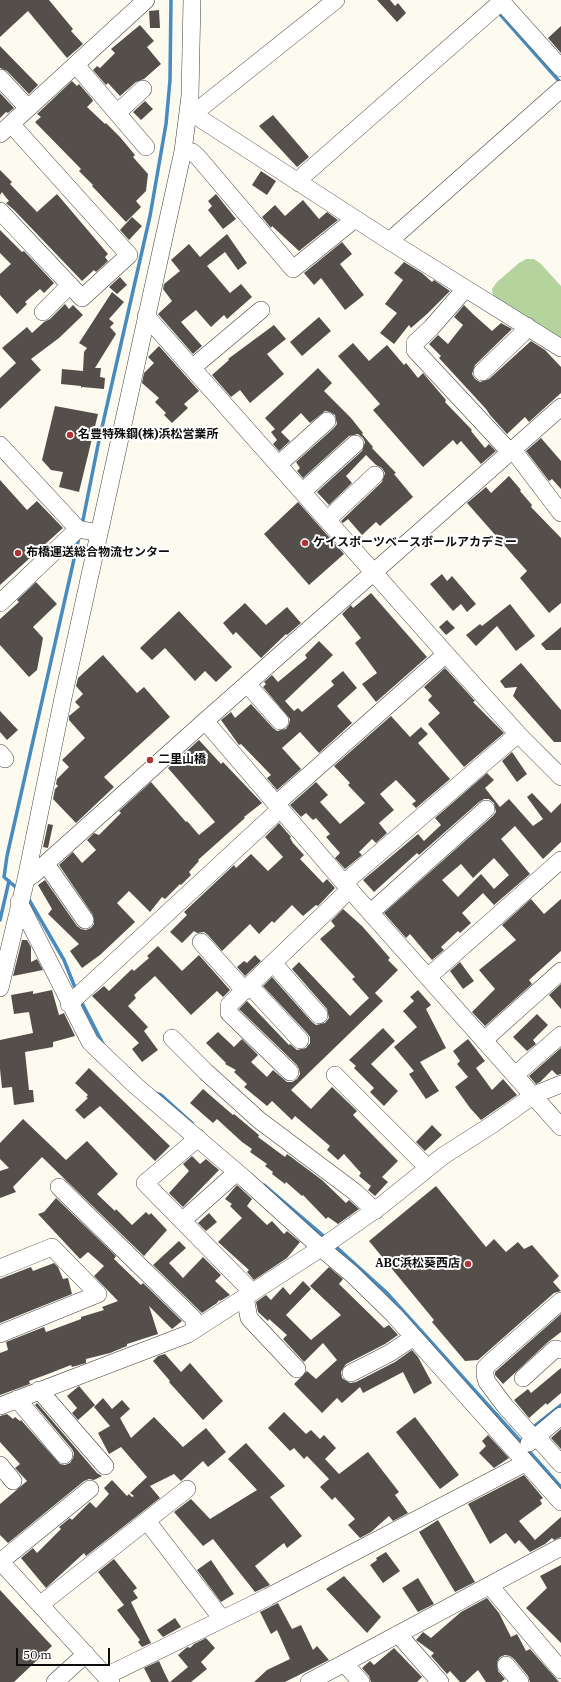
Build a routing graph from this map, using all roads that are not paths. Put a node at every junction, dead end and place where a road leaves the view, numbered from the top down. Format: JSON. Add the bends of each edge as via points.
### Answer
{"nodes":[{"id":1,"x":146,"y":0,"type":"edge"},
{"id":2,"x":192,"y":0,"type":"edge"},
{"id":3,"x":336,"y":0,"type":"edge"},
{"id":4,"x":500,"y":1,"type":"edge"},
{"id":5,"x":76,"y":65,"type":"junction"},
{"id":6,"x":561,"y":68,"type":"edge"},
{"id":7,"x":0,"y":78,"type":"edge"},
{"id":8,"x":561,"y":88,"type":"edge"},
{"id":9,"x":143,"y":89,"type":"dead end"},
{"id":10,"x":28,"y":108,"type":"junction"},
{"id":11,"x":117,"y":112,"type":"junction"},
{"id":12,"x":191,"y":114,"type":"junction"},
{"id":13,"x":5,"y":129,"type":"edge"},
{"id":14,"x":146,"y":147,"type":"dead end"},
{"id":15,"x":183,"y":151,"type":"junction"},
{"id":16,"x":299,"y":183,"type":"junction"},
{"id":17,"x":0,"y":211,"type":"edge"},
{"id":18,"x":355,"y":219,"type":"junction"},
{"id":19,"x":391,"y":242,"type":"junction"},
{"id":20,"x":70,"y":285,"type":"junction"},
{"id":21,"x":464,"y":288,"type":"junction"},
{"id":22,"x":261,"y":310,"type":"dead end"},
{"id":23,"x":43,"y":312,"type":"dead end"},
{"id":24,"x":146,"y":316,"type":"junction"},
{"id":25,"x":526,"y":326,"type":"junction"},
{"id":26,"x":561,"y":348,"type":"edge"},
{"id":27,"x":192,"y":368,"type":"junction"},
{"id":28,"x":482,"y":372,"type":"dead end"},
{"id":29,"x":561,"y":407,"type":"edge"},
{"id":30,"x":327,"y":421,"type":"dead end"},
{"id":31,"x":355,"y":444,"type":"dead end"},
{"id":32,"x":0,"y":445,"type":"edge"},
{"id":33,"x":511,"y":451,"type":"junction"},
{"id":34,"x":278,"y":465,"type":"junction"},
{"id":35,"x":375,"y":475,"type":"dead end"},
{"id":36,"x":302,"y":492,"type":"junction"},
{"id":37,"x":561,"y":513,"type":"edge"},
{"id":38,"x":327,"y":520,"type":"junction"},
{"id":39,"x":78,"y":529,"type":"junction"},
{"id":40,"x":99,"y":533,"type":"junction"},
{"id":41,"x":373,"y":572,"type":"junction"},
{"id":42,"x":0,"y":603,"type":"edge"},
{"id":43,"x":446,"y":654,"type":"junction"},
{"id":44,"x":247,"y":684,"type":"junction"},
{"id":45,"x":205,"y":721,"type":"junction"},
{"id":46,"x":280,"y":721,"type":"dead end"},
{"id":47,"x":518,"y":734,"type":"junction"},
{"id":48,"x":561,"y":777,"type":"edge"},
{"id":49,"x":278,"y":807,"type":"junction"},
{"id":50,"x":486,"y":809,"type":"dead end"},
{"id":51,"x":561,"y":860,"type":"edge"},
{"id":52,"x":46,"y":864,"type":"junction"},
{"id":53,"x":26,"y":879,"type":"junction"},
{"id":54,"x":347,"y":886,"type":"junction"},
{"id":55,"x":19,"y":902,"type":"junction"},
{"id":56,"x":371,"y":912,"type":"junction"},
{"id":57,"x":85,"y":920,"type":"dead end"},
{"id":58,"x":201,"y":942,"type":"dead end"},
{"id":59,"x":273,"y":963,"type":"junction"},
{"id":60,"x":561,"y":971,"type":"edge"},
{"id":61,"x":428,"y":977,"type":"junction"},
{"id":62,"x":0,"y":988,"type":"edge"},
{"id":63,"x":247,"y":988,"type":"junction"},
{"id":64,"x":69,"y":1004,"type":"junction"},
{"id":65,"x":319,"y":1015,"type":"dead end"},
{"id":66,"x":561,"y":1035,"type":"edge"},
{"id":67,"x":172,"y":1038,"type":"dead end"},
{"id":68,"x":300,"y":1040,"type":"dead end"},
{"id":69,"x":484,"y":1040,"type":"junction"},
{"id":70,"x":290,"y":1072,"type":"dead end"},
{"id":71,"x":334,"y":1075,"type":"dead end"},
{"id":72,"x":515,"y":1075,"type":"junction"},
{"id":73,"x":561,"y":1084,"type":"edge"},
{"id":74,"x":534,"y":1095,"type":"junction"},
{"id":75,"x":561,"y":1127,"type":"edge"},
{"id":76,"x":198,"y":1138,"type":"junction"},
{"id":77,"x":428,"y":1168,"type":"junction"},
{"id":78,"x":237,"y":1172,"type":"junction"},
{"id":79,"x":60,"y":1187,"type":"dead end"},
{"id":80,"x":375,"y":1210,"type":"junction"},
{"id":81,"x":182,"y":1221,"type":"junction"},
{"id":82,"x":321,"y":1248,"type":"junction"},
{"id":83,"x":0,"y":1268,"type":"edge"},
{"id":84,"x":249,"y":1294,"type":"junction"},
{"id":85,"x":561,"y":1301,"type":"edge"},
{"id":86,"x":196,"y":1329,"type":"junction"},
{"id":87,"x":0,"y":1334,"type":"edge"},
{"id":88,"x":414,"y":1337,"type":"junction"},
{"id":89,"x":561,"y":1350,"type":"edge"},
{"id":90,"x":297,"y":1369,"type":"dead end"},
{"id":91,"x":351,"y":1373,"type":"dead end"},
{"id":92,"x":523,"y":1378,"type":"dead end"},
{"id":93,"x":39,"y":1390,"type":"junction"},
{"id":94,"x":17,"y":1399,"type":"junction"},
{"id":95,"x":0,"y":1406,"type":"edge"},
{"id":96,"x":561,"y":1416,"type":"edge"},
{"id":97,"x":526,"y":1444,"type":"junction"},
{"id":98,"x":64,"y":1455,"type":"dead end"},
{"id":99,"x":561,"y":1464,"type":"edge"},
{"id":100,"x":0,"y":1465,"type":"edge"},
{"id":101,"x":105,"y":1466,"type":"dead end"},
{"id":102,"x":13,"y":1481,"type":"dead end"},
{"id":103,"x":90,"y":1489,"type":"dead end"},
{"id":104,"x":187,"y":1489,"type":"dead end"},
{"id":105,"x":561,"y":1502,"type":"edge"},
{"id":106,"x":147,"y":1521,"type":"junction"},
{"id":107,"x":561,"y":1547,"type":"edge"},
{"id":108,"x":0,"y":1562,"type":"edge"},
{"id":109,"x":490,"y":1586,"type":"junction"},
{"id":110,"x":41,"y":1604,"type":"junction"},
{"id":111,"x":222,"y":1619,"type":"junction"},
{"id":112,"x":398,"y":1634,"type":"junction"},
{"id":113,"x":86,"y":1654,"type":"junction"},
{"id":114,"x":344,"y":1663,"type":"junction"},
{"id":115,"x":506,"y":1665,"type":"dead end"},
{"id":116,"x":561,"y":1670,"type":"edge"},
{"id":117,"x":109,"y":1679,"type":"edge"},
{"id":118,"x":55,"y":1682,"type":"edge"},
{"id":119,"x":311,"y":1682,"type":"edge"},
{"id":120,"x":361,"y":1682,"type":"edge"},
{"id":121,"x":440,"y":1682,"type":"edge"},
{"id":122,"x":520,"y":1682,"type":"edge"}],
"edges":[{"from":1,"to":5,"type":"street"},
{"from":2,"to":12,"type":"street"},
{"from":3,"to":12,"type":"street"},
{"from":4,"to":6,"type":"street"},
{"from":4,"to":16,"type":"street","via":[[304,175]]},
{"from":5,"to":10,"type":"street"},
{"from":5,"to":11,"type":"street"},
{"from":7,"to":10,"type":"street"},
{"from":8,"to":19,"type":"street"},
{"from":9,"to":11,"type":"street"},
{"from":10,"to":13,"type":"street"},
{"from":11,"to":14,"type":"street"},
{"from":12,"to":15,"type":"street"},
{"from":12,"to":16,"type":"street"},
{"from":13,"to":20,"type":"street","via":[[129,255],[82,298]]},
{"from":15,"to":18,"type":"street","via":[[192,152],[197,156],[293,269]]},
{"from":15,"to":24,"type":"street"},
{"from":16,"to":18,"type":"street"},
{"from":17,"to":20,"type":"street"},
{"from":18,"to":19,"type":"street"},
{"from":19,"to":21,"type":"street"},
{"from":20,"to":23,"type":"street"},
{"from":21,"to":25,"type":"street"},
{"from":21,"to":33,"type":"street","via":[[460,296],[415,343],[415,350]]},
{"from":22,"to":27,"type":"street"},
{"from":24,"to":27,"type":"street"},
{"from":24,"to":40,"type":"street"},
{"from":25,"to":26,"type":"street"},
{"from":25,"to":28,"type":"street","via":[[522,334]]},
{"from":27,"to":34,"type":"street"},
{"from":29,"to":33,"type":"street"},
{"from":30,"to":34,"type":"street"},
{"from":31,"to":36,"type":"street"},
{"from":32,"to":39,"type":"street"},
{"from":33,"to":37,"type":"street"},
{"from":33,"to":41,"type":"street"},
{"from":34,"to":36,"type":"street"},
{"from":35,"to":38,"type":"street"},
{"from":36,"to":38,"type":"street"},
{"from":38,"to":41,"type":"street"},
{"from":39,"to":40,"type":"street"},
{"from":39,"to":42,"type":"street"},
{"from":40,"to":53,"type":"street"},
{"from":41,"to":43,"type":"street"},
{"from":41,"to":44,"type":"street"},
{"from":43,"to":47,"type":"street"},
{"from":43,"to":49,"type":"street"},
{"from":44,"to":45,"type":"street"},
{"from":44,"to":46,"type":"street"},
{"from":45,"to":49,"type":"street"},
{"from":45,"to":52,"type":"street"},
{"from":47,"to":48,"type":"street"},
{"from":47,"to":54,"type":"street"},
{"from":49,"to":54,"type":"street"},
{"from":49,"to":64,"type":"street"},
{"from":50,"to":56,"type":"street"},
{"from":51,"to":61,"type":"street"},
{"from":52,"to":53,"type":"street"},
{"from":52,"to":57,"type":"street"},
{"from":53,"to":55,"type":"street"},
{"from":54,"to":56,"type":"street"},
{"from":54,"to":59,"type":"street"},
{"from":55,"to":62,"type":"street"},
{"from":55,"to":64,"type":"street"},
{"from":56,"to":61,"type":"street"},
{"from":58,"to":63,"type":"street"},
{"from":59,"to":63,"type":"street"},
{"from":59,"to":65,"type":"street"},
{"from":60,"to":69,"type":"street"},
{"from":61,"to":69,"type":"street"},
{"from":63,"to":68,"type":"street"},
{"from":63,"to":70,"type":"street","via":[[229,1006],[229,1013]]},
{"from":64,"to":76,"type":"street","via":[[90,1042],[136,1086]]},
{"from":66,"to":72,"type":"street"},
{"from":67,"to":80,"type":"street","via":[[260,1120]]},
{"from":69,"to":72,"type":"street"},
{"from":71,"to":77,"type":"street"},
{"from":72,"to":74,"type":"street"},
{"from":73,"to":74,"type":"street"},
{"from":74,"to":75,"type":"street"},
{"from":74,"to":77,"type":"street"},
{"from":76,"to":78,"type":"street"},
{"from":76,"to":81,"type":"street","via":[[145,1183]]},
{"from":77,"to":80,"type":"street"},
{"from":78,"to":81,"type":"street"},
{"from":78,"to":82,"type":"street"},
{"from":79,"to":86,"type":"street","via":[[193,1318]]},
{"from":80,"to":82,"type":"street"},
{"from":81,"to":84,"type":"street"},
{"from":82,"to":84,"type":"street"},
{"from":82,"to":88,"type":"street","via":[[374,1294]]},
{"from":83,"to":87,"type":"street","via":[[52,1247],[98,1294]]},
{"from":84,"to":86,"type":"street"},
{"from":84,"to":90,"type":"street","via":[[249,1318]]},
{"from":85,"to":97,"type":"street","via":[[485,1368],[487,1382],[505,1406]]},
{"from":86,"to":93,"type":"street"},
{"from":88,"to":91,"type":"street"},
{"from":88,"to":97,"type":"street"},
{"from":89,"to":92,"type":"street","via":[[555,1349]]},
{"from":93,"to":94,"type":"street"},
{"from":93,"to":101,"type":"street"},
{"from":94,"to":95,"type":"street"},
{"from":94,"to":98,"type":"street"},
{"from":96,"to":97,"type":"street"},
{"from":97,"to":99,"type":"street"},
{"from":97,"to":105,"type":"street"},
{"from":97,"to":111,"type":"street"},
{"from":100,"to":102,"type":"street"},
{"from":103,"to":108,"type":"street"},
{"from":104,"to":106,"type":"street"},
{"from":106,"to":110,"type":"street"},
{"from":106,"to":111,"type":"street"},
{"from":107,"to":109,"type":"street"},
{"from":108,"to":110,"type":"street"},
{"from":109,"to":112,"type":"street"},
{"from":109,"to":116,"type":"street"},
{"from":110,"to":113,"type":"street"},
{"from":111,"to":117,"type":"street"},
{"from":112,"to":114,"type":"street"},
{"from":112,"to":121,"type":"street"},
{"from":113,"to":117,"type":"street"},
{"from":113,"to":118,"type":"street"},
{"from":114,"to":119,"type":"street"},
{"from":114,"to":120,"type":"street"},
{"from":115,"to":122,"type":"street"}]}
